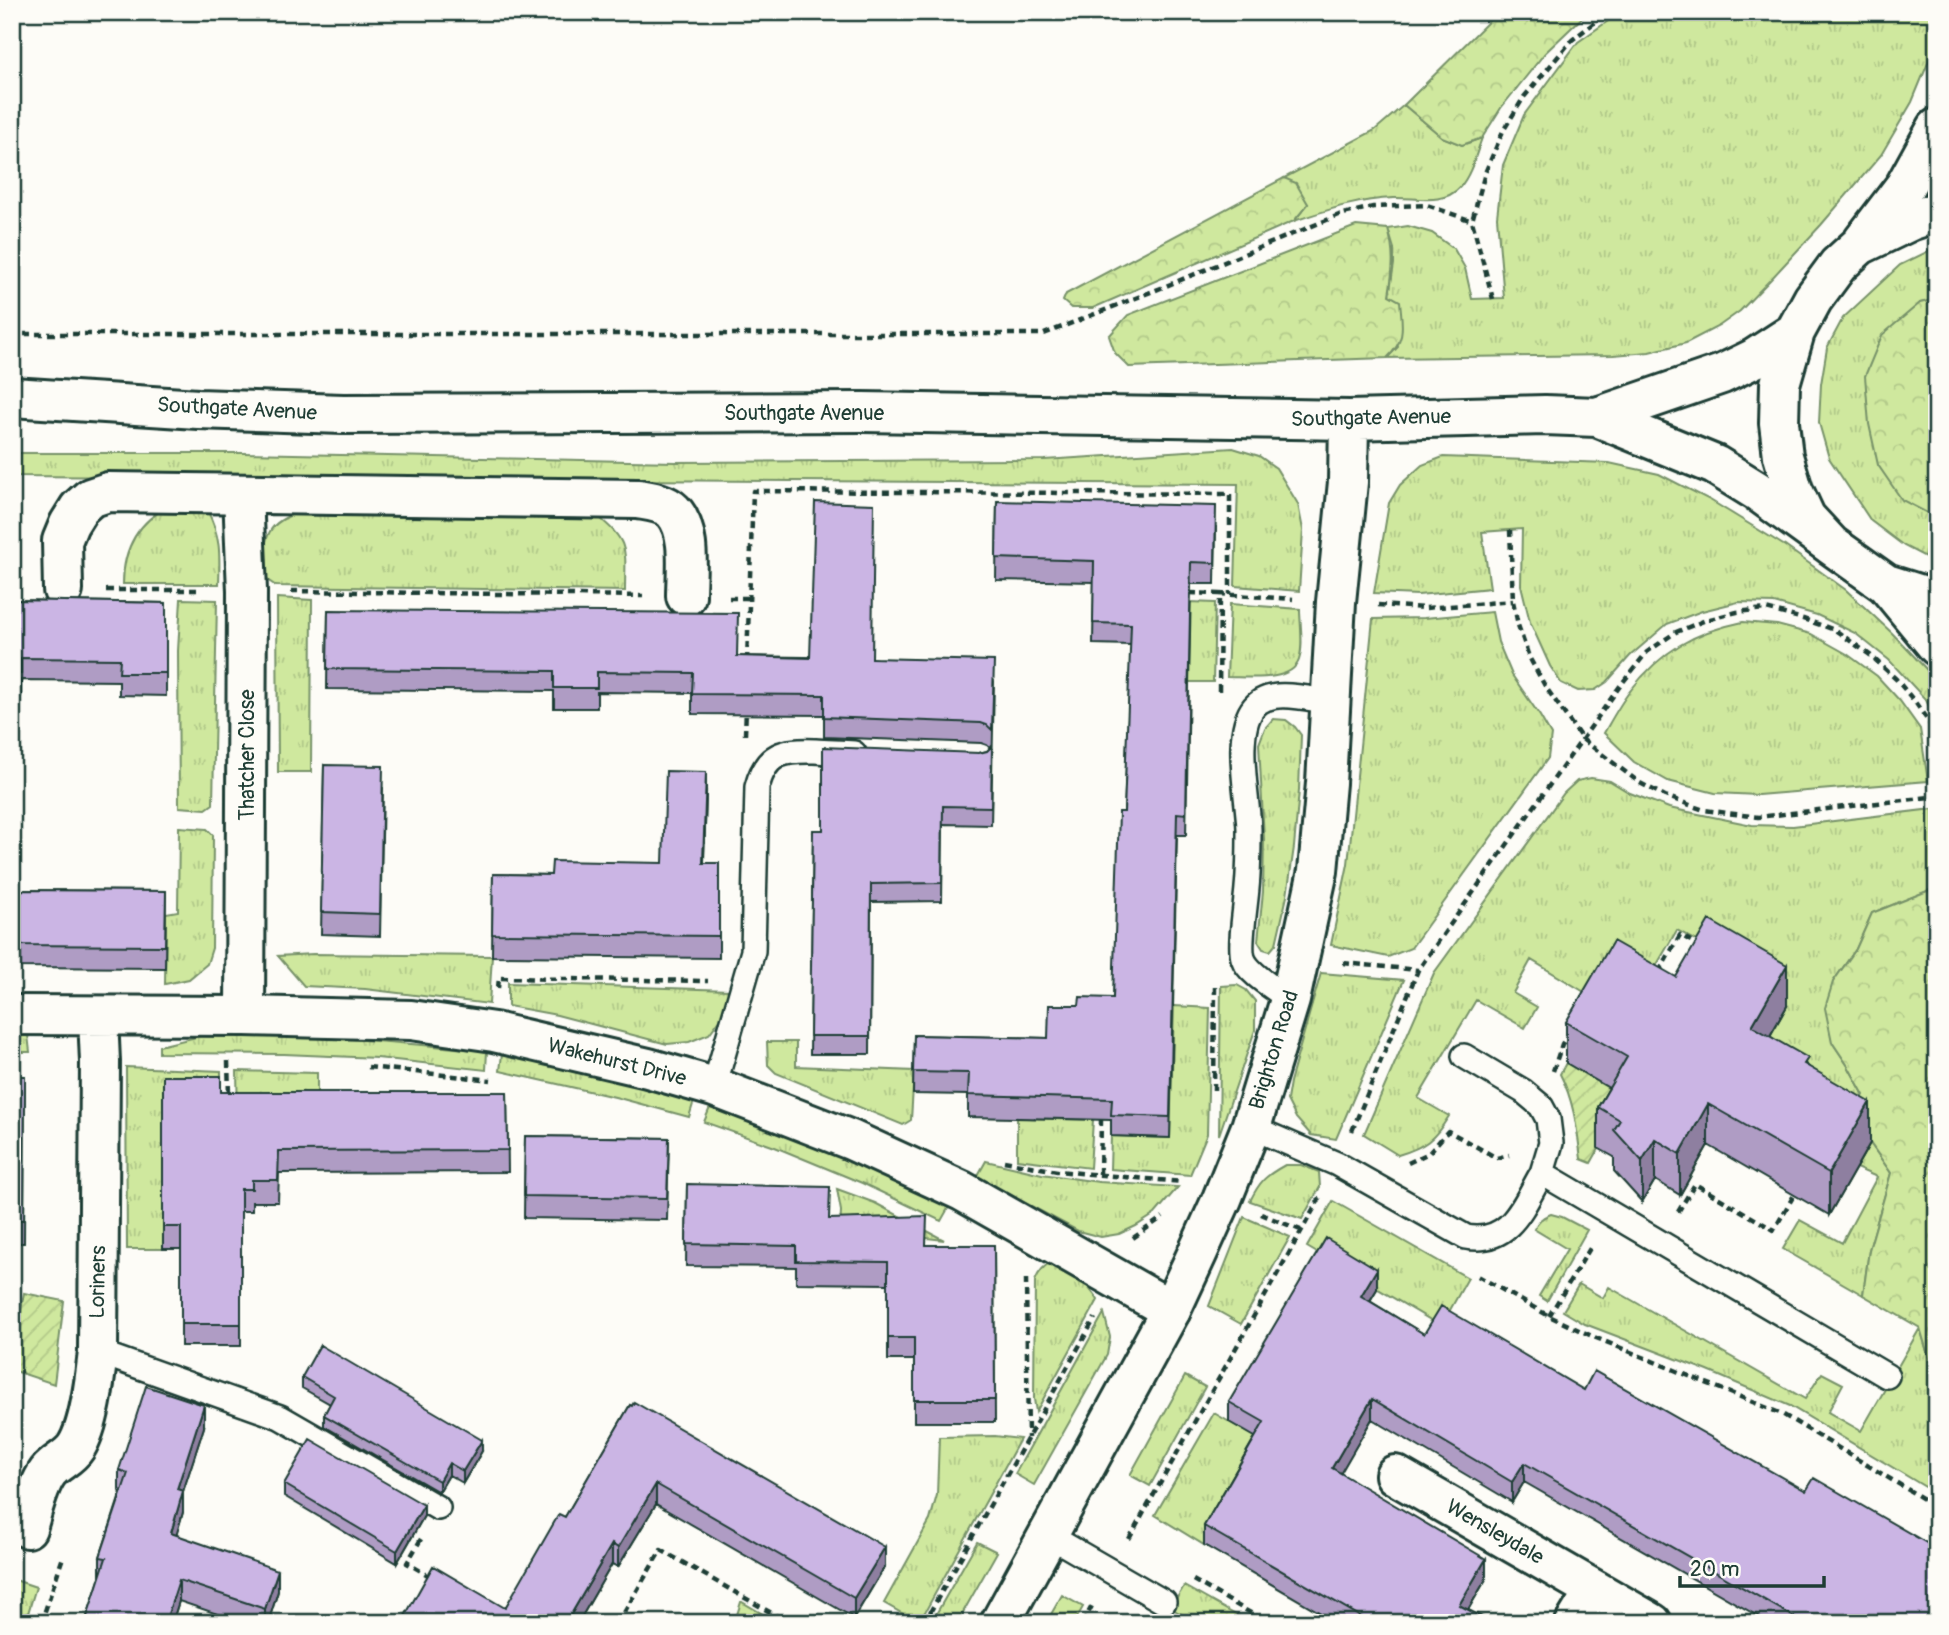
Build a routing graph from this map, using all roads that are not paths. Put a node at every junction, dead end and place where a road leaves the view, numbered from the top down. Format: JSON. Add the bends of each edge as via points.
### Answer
{"nodes":[{"id":1,"x":1937,"y":128,"type":"edge"},
{"id":2,"x":1937,"y":212,"type":"edge"},
{"id":3,"x":1860,"y":245,"type":"junction"},
{"id":4,"x":1795,"y":332,"type":"junction"},
{"id":5,"x":12,"y":397,"type":"edge"},
{"id":6,"x":1597,"y":417,"type":"junction"},
{"id":7,"x":1349,"y":419,"type":"junction"},
{"id":8,"x":243,"y":494,"type":"junction"},
{"id":9,"x":1831,"y":545,"type":"junction"},
{"id":10,"x":1886,"y":584,"type":"junction"},
{"id":11,"x":62,"y":590,"type":"road end"},
{"id":12,"x":686,"y":596,"type":"road end"},
{"id":13,"x":1937,"y":600,"type":"edge"},
{"id":14,"x":1937,"y":646,"type":"edge"},
{"id":15,"x":1331,"y":702,"type":"junction"},
{"id":16,"x":871,"y":753,"type":"edge"},
{"id":17,"x":1290,"y":1000,"type":"junction"},
{"id":18,"x":12,"y":1015,"type":"edge"},
{"id":19,"x":246,"y":1016,"type":"junction"},
{"id":20,"x":98,"y":1017,"type":"junction"},
{"id":21,"x":1464,"y":1056,"type":"dead end"},
{"id":22,"x":714,"y":1087,"type":"junction"},
{"id":23,"x":1251,"y":1127,"type":"junction"},
{"id":24,"x":1542,"y":1173,"type":"junction"},
{"id":25,"x":1171,"y":1310,"type":"junction"},
{"id":26,"x":98,"y":1352,"type":"junction"},
{"id":27,"x":1887,"y":1377,"type":"dead end"},
{"id":28,"x":1395,"y":1475,"type":"dead end"},
{"id":29,"x":438,"y":1508,"type":"road end"},
{"id":30,"x":27,"y":1528,"type":"dead end"},
{"id":31,"x":1048,"y":1535,"type":"junction"},
{"id":32,"x":1595,"y":1590,"type":"junction"},
{"id":33,"x":1164,"y":1602,"type":"road end"},
{"id":34,"x":1000,"y":1623,"type":"edge"},
{"id":35,"x":1575,"y":1623,"type":"edge"},
{"id":36,"x":1652,"y":1623,"type":"edge"}],
"edges":[{"from":1,"to":3,"type":"main road","via":[[1905,186]]},
{"from":2,"to":3,"type":"main road"},
{"from":3,"to":4,"type":"main road","via":[[1819,290]]},
{"from":4,"to":6,"type":"main road","name":"Southgate Avenue","via":[[1723,374]]},
{"from":4,"to":9,"type":"main road","via":[[1780,384],[1783,456],[1806,518]]},
{"from":5,"to":7,"type":"main road","name":"Southgate Avenue","via":[[343,414],[863,412]]},
{"from":6,"to":7,"type":"main road","name":"Southgate Avenue"},
{"from":6,"to":9,"type":"main road","name":"Southgate Avenue","via":[[1715,465]]},
{"from":7,"to":15,"type":"main road","name":"Brighton Road"},
{"from":8,"to":11,"type":"main road","via":[[108,492],[90,498],[79,508],[62,541]]},
{"from":8,"to":12,"type":"main road","via":[[656,502],[672,510],[680,523],[685,540]]},
{"from":8,"to":19,"type":"main road","name":"Thatcher Close"},
{"from":9,"to":10,"type":"main road"},
{"from":10,"to":13,"type":"main road"},
{"from":10,"to":14,"type":"main road"},
{"from":15,"to":17,"type":"main road","name":"Brighton Road","via":[[1318,871]]},
{"from":15,"to":17,"type":"lane","via":[[1280,695],[1264,699],[1254,707],[1243,732],[1249,829],[1242,955],[1248,968]]},
{"from":16,"to":22,"type":"lane","via":[[790,750],[769,761],[761,772],[753,951]]},
{"from":17,"to":23,"type":"main road","name":"Brighton Road"},
{"from":18,"to":20,"type":"main road","name":"Wakehurst Drive"},
{"from":19,"to":20,"type":"main road","name":"Wakehurst Drive"},
{"from":19,"to":22,"type":"main road","name":"Wakehurst Drive","via":[[411,1020],[494,1032]]},
{"from":20,"to":26,"type":"main road","name":"Loriners"},
{"from":21,"to":24,"type":"lane","via":[[1523,1090],[1541,1106],[1552,1143]]},
{"from":22,"to":25,"type":"main road","name":"Wakehurst Drive","via":[[850,1140],[962,1191]]},
{"from":23,"to":24,"type":"lane","via":[[1337,1164],[1466,1237],[1481,1240],[1494,1237],[1515,1219]]},
{"from":23,"to":25,"type":"main road","name":"Brighton Road"},
{"from":24,"to":27,"type":"lane"},
{"from":25,"to":31,"type":"main road","name":"Brighton Road"},
{"from":26,"to":29,"type":"lane","via":[[280,1417]]},
{"from":26,"to":30,"type":"main road","name":"Loriners","via":[[78,1444],[43,1480]]},
{"from":28,"to":32,"type":"main road","name":"Wensleydale"},
{"from":31,"to":33,"type":"lane"},
{"from":31,"to":34,"type":"main road","name":"Brighton Road"},
{"from":32,"to":35,"type":"main road"},
{"from":32,"to":36,"type":"main road","name":"Wensleydale"}]}
